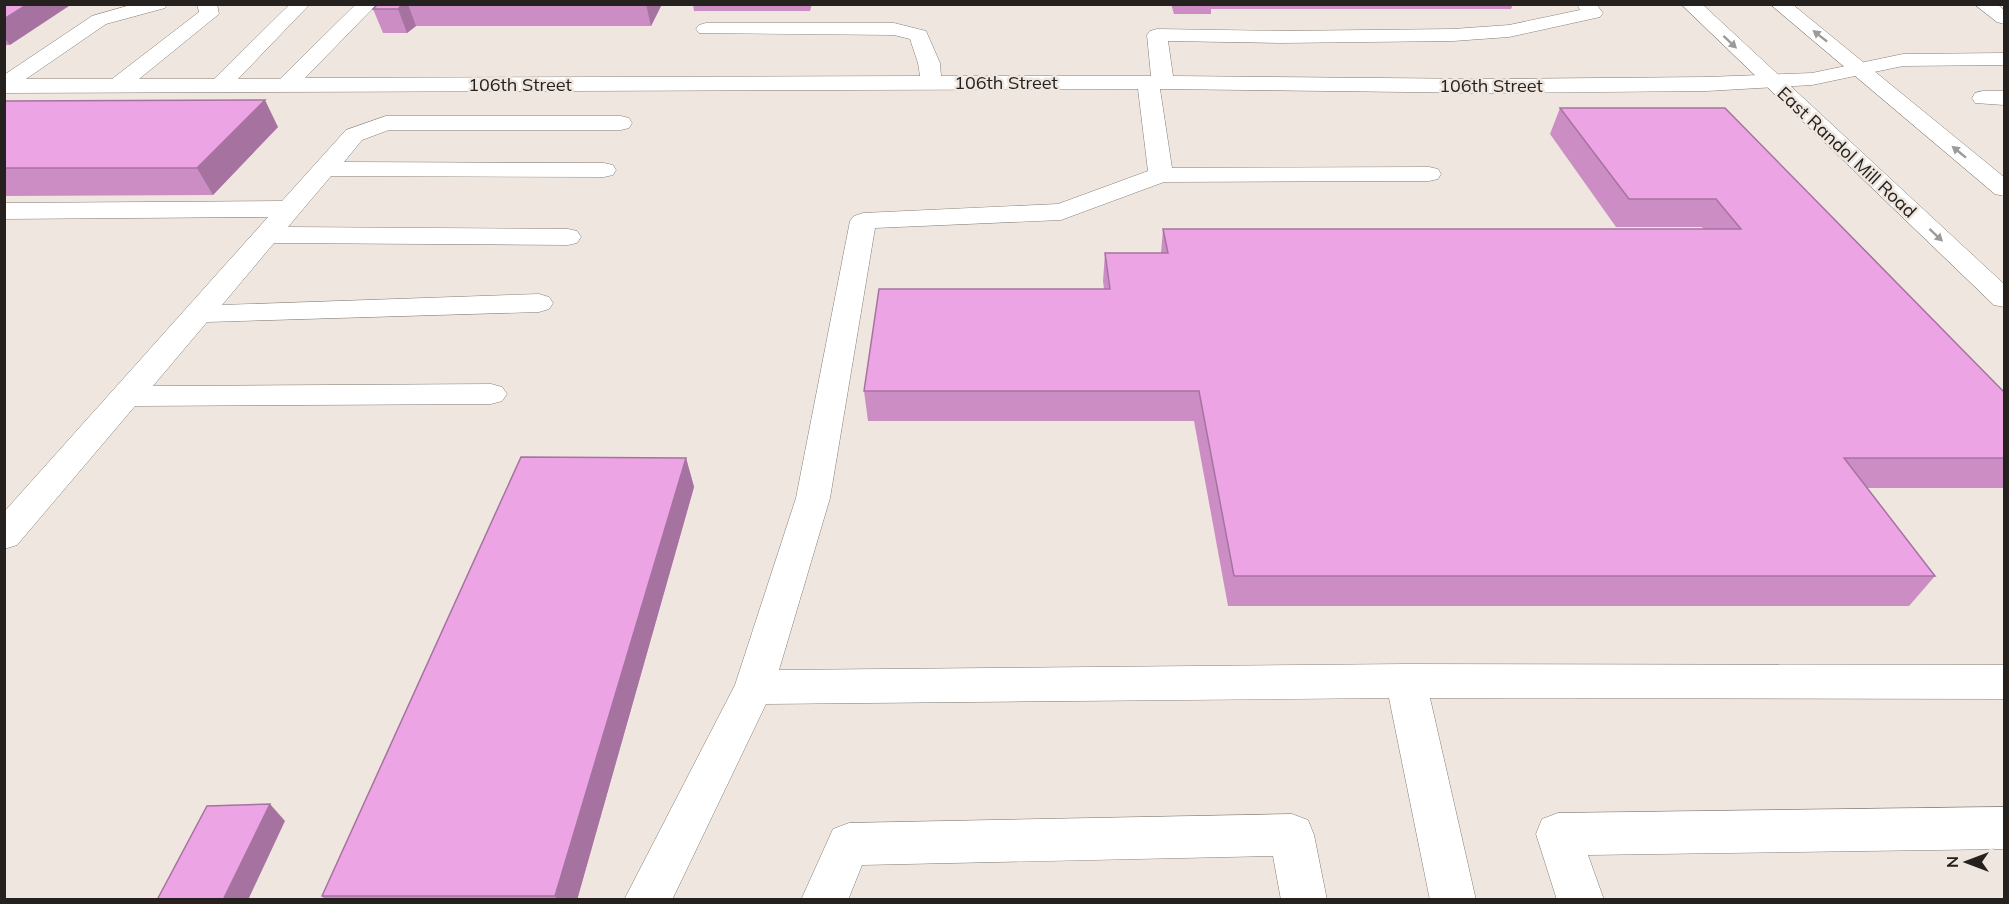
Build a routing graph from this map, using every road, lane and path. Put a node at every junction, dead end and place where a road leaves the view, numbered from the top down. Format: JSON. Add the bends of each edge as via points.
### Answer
{"nodes":[{"id":1,"x":158,"y":4,"type":"edge"},
{"id":2,"x":207,"y":4,"type":"edge"},
{"id":3,"x":302,"y":4,"type":"edge"},
{"id":4,"x":368,"y":4,"type":"edge"},
{"id":5,"x":1586,"y":4,"type":"edge"},
{"id":6,"x":1690,"y":4,"type":"edge"},
{"id":7,"x":1779,"y":4,"type":"edge"},
{"id":8,"x":1983,"y":4,"type":"edge"},
{"id":9,"x":2004,"y":18,"type":"edge"},
{"id":10,"x":706,"y":29,"type":"dead end"},
{"id":11,"x":1280,"y":37,"type":"junction"},
{"id":12,"x":2004,"y":59,"type":"edge"},
{"id":13,"x":1860,"y":68,"type":"junction"},
{"id":14,"x":1770,"y":80,"type":"junction"},
{"id":15,"x":931,"y":82,"type":"junction"},
{"id":16,"x":1156,"y":82,"type":"junction"},
{"id":17,"x":1293,"y":83,"type":"junction"},
{"id":18,"x":220,"y":85,"type":"junction"},
{"id":19,"x":286,"y":85,"type":"junction"},
{"id":20,"x":4,"y":86,"type":"edge"},
{"id":21,"x":117,"y":86,"type":"junction"},
{"id":22,"x":621,"y":123,"type":"dead end"},
{"id":23,"x":324,"y":169,"type":"junction"},
{"id":24,"x":604,"y":170,"type":"dead end"},
{"id":25,"x":1429,"y":174,"type":"dead end"},
{"id":26,"x":1161,"y":175,"type":"junction"},
{"id":27,"x":2004,"y":189,"type":"edge"},
{"id":28,"x":290,"y":209,"type":"junction"},
{"id":29,"x":4,"y":211,"type":"edge"},
{"id":30,"x":266,"y":235,"type":"junction"},
{"id":31,"x":568,"y":237,"type":"dead end"},
{"id":32,"x":2004,"y":299,"type":"edge"},
{"id":33,"x":539,"y":303,"type":"dead end"},
{"id":34,"x":198,"y":314,"type":"junction"},
{"id":35,"x":491,"y":394,"type":"dead end"},
{"id":36,"x":126,"y":396,"type":"junction"},
{"id":37,"x":7,"y":530,"type":"edge"},
{"id":38,"x":1406,"y":681,"type":"junction"},
{"id":39,"x":2004,"y":682,"type":"edge"},
{"id":40,"x":754,"y":687,"type":"junction"},
{"id":41,"x":2004,"y":828,"type":"edge"},
{"id":42,"x":647,"y":900,"type":"edge"},
{"id":43,"x":824,"y":900,"type":"edge"},
{"id":44,"x":1304,"y":900,"type":"edge"},
{"id":45,"x":1453,"y":900,"type":"edge"},
{"id":46,"x":1581,"y":900,"type":"edge"}],
"edges":[{"from":1,"to":20,"type":"street","via":[[99,20]]},
{"from":2,"to":21,"type":"street","via":[[209,14]]},
{"from":3,"to":18,"type":"street"},
{"from":4,"to":19,"type":"street"},
{"from":5,"to":11,"type":"street","via":[[1593,13],[1509,31]]},
{"from":6,"to":14,"type":"street","name":"East Randol Mill Road","one_way":true},
{"from":13,"to":7,"type":"street","one_way":true},
{"from":8,"to":9,"type":"street"},
{"from":10,"to":15,"type":"street","via":[[895,21],[919,35]]},
{"from":11,"to":16,"type":"street","via":[[1157,35]]},
{"from":11,"to":17,"type":"street"},
{"from":12,"to":13,"type":"street","name":"106th Street","via":[[1903,60]]},
{"from":13,"to":14,"type":"street","name":"106th Street","via":[[1812,79]]},
{"from":27,"to":13,"type":"street","one_way":true},
{"from":14,"to":17,"type":"street","name":"106th Street","via":[[1695,84]]},
{"from":14,"to":32,"type":"street","name":"East Randol Mill Road","one_way":true},
{"from":15,"to":16,"type":"street","name":"106th Street"},
{"from":15,"to":19,"type":"street","name":"106th Street"},
{"from":16,"to":17,"type":"street","name":"106th Street"},
{"from":16,"to":26,"type":"street"},
{"from":18,"to":19,"type":"street","name":"106th Street"},
{"from":18,"to":21,"type":"street","name":"106th Street"},
{"from":20,"to":21,"type":"street","name":"106th Street"},
{"from":22,"to":23,"type":"street","via":[[386,123],[354,135]]},
{"from":23,"to":24,"type":"street"},
{"from":23,"to":28,"type":"street"},
{"from":25,"to":26,"type":"street"},
{"from":26,"to":40,"type":"street","via":[[1061,212],[863,221],[813,498]]},
{"from":28,"to":29,"type":"street"},
{"from":28,"to":30,"type":"street"},
{"from":30,"to":31,"type":"street"},
{"from":30,"to":34,"type":"street"},
{"from":33,"to":34,"type":"street"},
{"from":34,"to":36,"type":"street"},
{"from":35,"to":36,"type":"street"},
{"from":36,"to":37,"type":"street"},
{"from":38,"to":39,"type":"street"},
{"from":38,"to":40,"type":"street"},
{"from":38,"to":45,"type":"street"},
{"from":40,"to":42,"type":"street"},
{"from":41,"to":46,"type":"street","via":[[1558,834]]},
{"from":43,"to":44,"type":"street","via":[[849,844],[1292,835]]}]}
